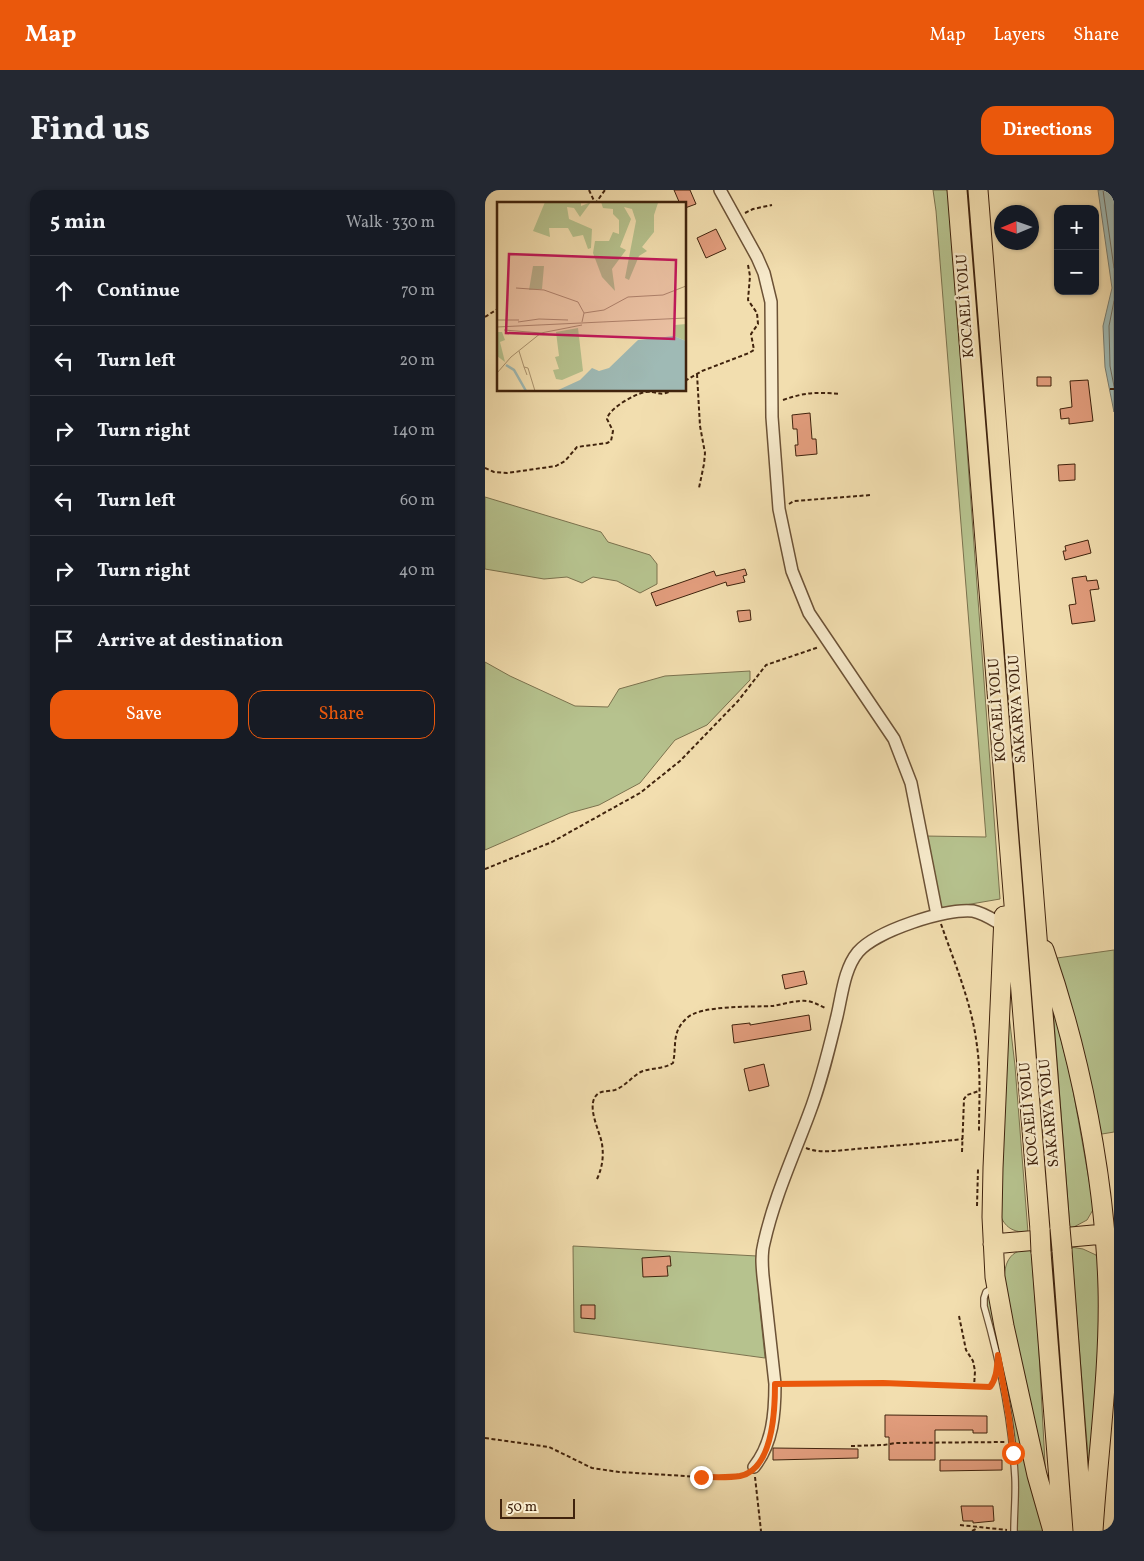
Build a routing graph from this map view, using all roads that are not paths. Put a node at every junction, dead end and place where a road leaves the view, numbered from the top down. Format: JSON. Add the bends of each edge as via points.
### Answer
{"nodes":[{"id":1,"x":720,"y":190,"type":"edge"},
{"id":2,"x":957,"y":190,"type":"edge"},
{"id":3,"x":978,"y":190,"type":"edge"},
{"id":4,"x":1009,"y":850,"type":"junction"},
{"id":5,"x":937,"y":915,"type":"junction"},
{"id":6,"x":1004,"y":926,"type":"junction"},
{"id":7,"x":1035,"y":926,"type":"junction"},
{"id":8,"x":1104,"y":1234,"type":"junction"},
{"id":9,"x":993,"y":1244,"type":"junction"},
{"id":10,"x":997,"y":1286,"type":"junction"},
{"id":11,"x":754,"y":1467,"type":"road end"},
{"id":12,"x":1013,"y":1531,"type":"edge"},
{"id":13,"x":1053,"y":1531,"type":"edge"},
{"id":14,"x":1063,"y":1531,"type":"edge"},
{"id":15,"x":1083,"y":1531,"type":"edge"},
{"id":16,"x":1093,"y":1531,"type":"edge"}],
"edges":[{"from":1,"to":5,"type":"street","via":[[757,257],[771,302],[771,404],[779,510],[795,579],[809,613],[894,739],[903,758],[911,783]]},
{"from":2,"to":4,"type":"highway","name":"KOCAELİ YOLU"},
{"from":3,"to":7,"type":"highway","name":"SAKARYA YOLU"},
{"from":4,"to":6,"type":"highway"},
{"from":4,"to":14,"type":"highway","name":"KOCAELİ YOLU","bridge":true},
{"from":5,"to":6,"type":"street","via":[[975,911]]},
{"from":5,"to":11,"type":"street","via":[[879,936],[864,945],[851,962],[810,1112],[763,1244],[764,1298],[775,1384],[774,1414],[771,1433],[761,1459]]},
{"from":6,"to":9,"type":"highway","via":[[994,1121]]},
{"from":7,"to":8,"type":"highway","via":[[1055,982],[1086,1108]]},
{"from":7,"to":15,"type":"highway","name":"SAKARYA YOLU","bridge":true},
{"from":8,"to":9,"type":"highway"},
{"from":8,"to":16,"type":"highway","via":[[1107,1324]]},
{"from":9,"to":10,"type":"highway"},
{"from":10,"to":12,"type":"lane","via":[[986,1292],[984,1306],[998,1355],[1009,1418],[1015,1477]]},
{"from":10,"to":13,"type":"highway","via":[[1037,1475]]}]}
